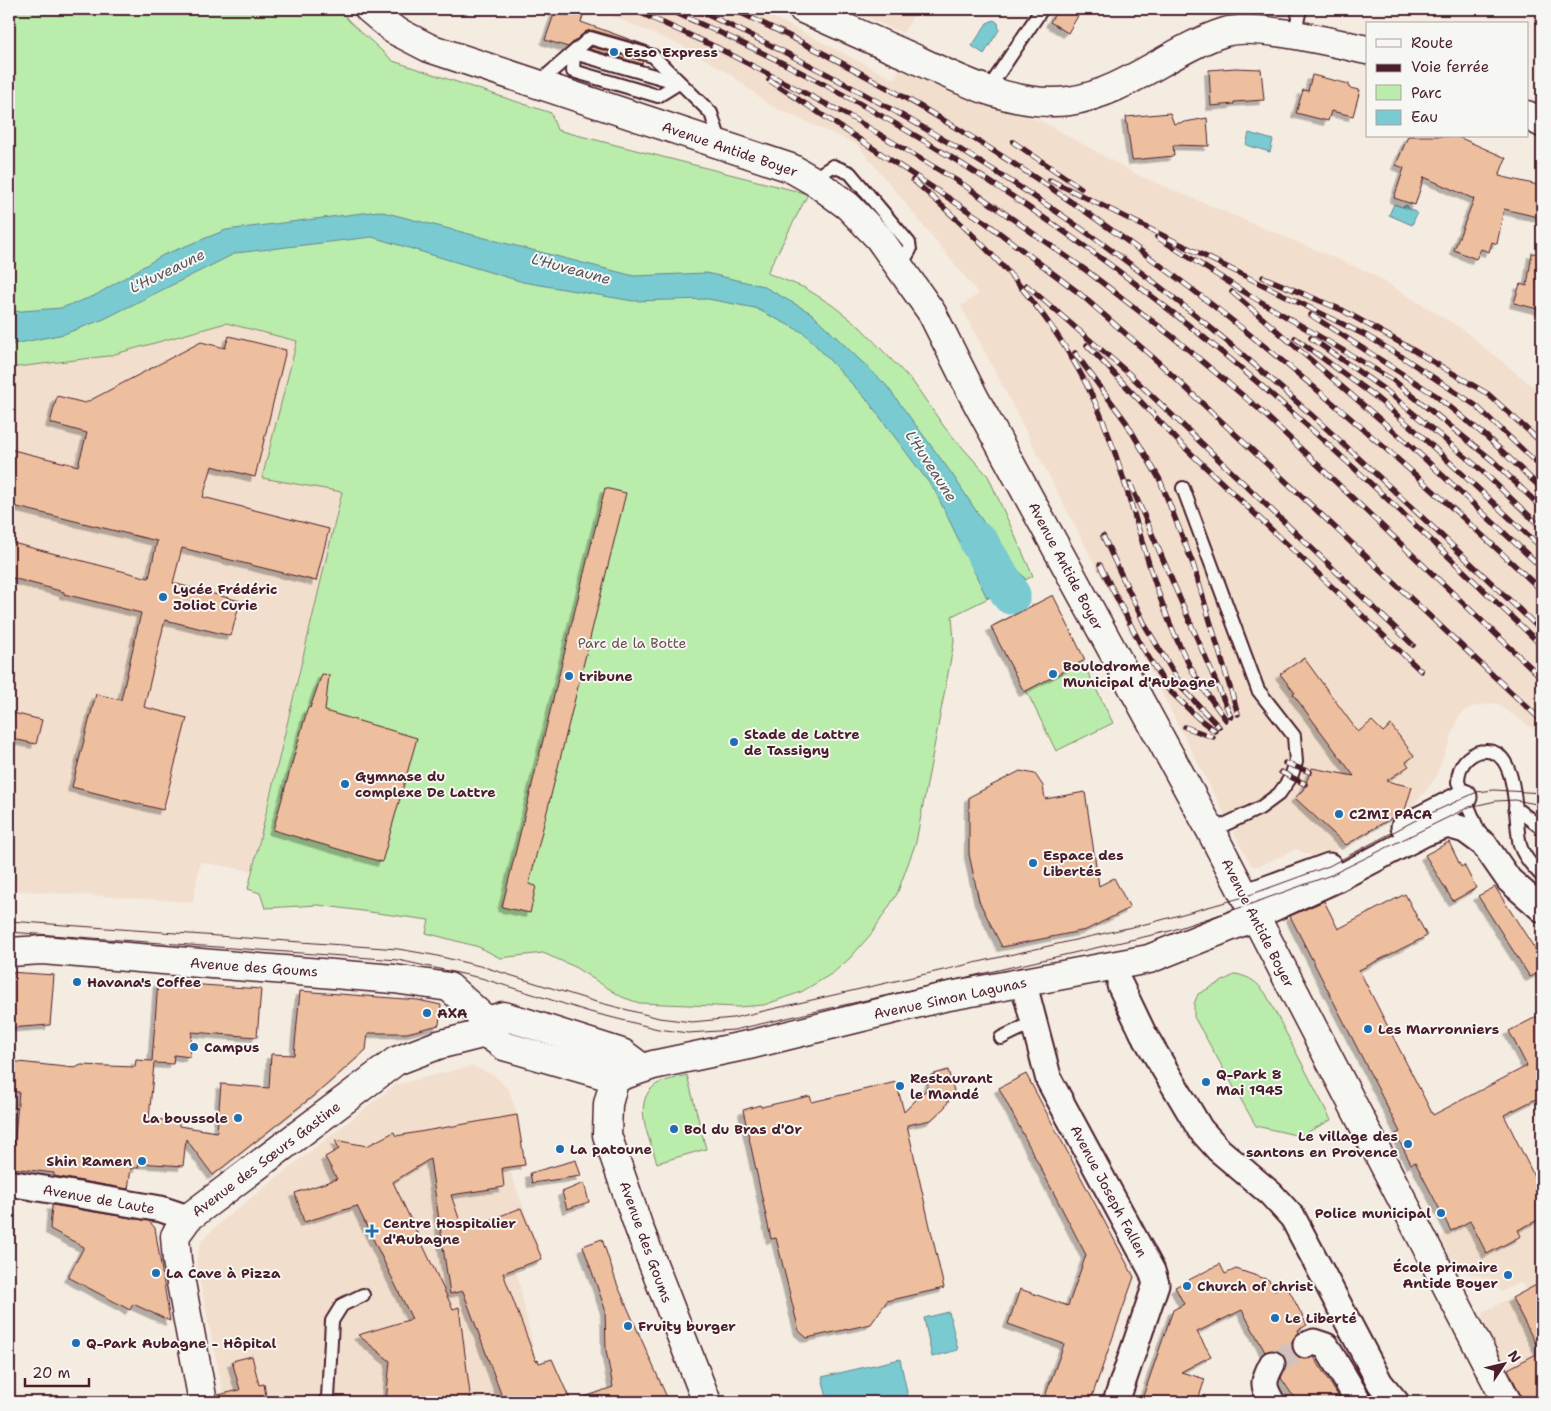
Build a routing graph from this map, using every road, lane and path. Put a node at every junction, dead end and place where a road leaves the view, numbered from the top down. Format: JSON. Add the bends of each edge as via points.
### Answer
{"nodes":[{"id":1,"x":369,"y":9,"type":"edge"},
{"id":2,"x":802,"y":9,"type":"edge"},
{"id":3,"x":1042,"y":9,"type":"edge"},
{"id":4,"x":1300,"y":9,"type":"edge"},
{"id":5,"x":1294,"y":36,"type":"junction"},
{"id":6,"x":1366,"y":50,"type":"edge"},
{"id":7,"x":574,"y":53,"type":"junction"},
{"id":8,"x":679,"y":83,"type":"junction"},
{"id":9,"x":536,"y":84,"type":"junction"},
{"id":10,"x":987,"y":90,"type":"junction"},
{"id":11,"x":1528,"y":116,"type":"edge"},
{"id":12,"x":1542,"y":123,"type":"edge"},
{"id":13,"x":720,"y":144,"type":"junction"},
{"id":14,"x":1183,"y":488,"type":"dead end"},
{"id":15,"x":1464,"y":797,"type":"junction"},
{"id":16,"x":1515,"y":808,"type":"junction"},
{"id":17,"x":1542,"y":828,"type":"edge"},
{"id":18,"x":1211,"y":831,"type":"junction"},
{"id":19,"x":1484,"y":844,"type":"junction"},
{"id":20,"x":1542,"y":876,"type":"edge"},
{"id":21,"x":1249,"y":907,"type":"junction"},
{"id":22,"x":1542,"y":908,"type":"edge"},
{"id":23,"x":9,"y":952,"type":"edge"},
{"id":24,"x":1023,"y":981,"type":"junction"},
{"id":25,"x":1120,"y":985,"type":"dead end"},
{"id":26,"x":1034,"y":1022,"type":"junction"},
{"id":27,"x":486,"y":1027,"type":"junction"},
{"id":28,"x":1001,"y":1038,"type":"dead end"},
{"id":29,"x":642,"y":1068,"type":"junction"},
{"id":30,"x":615,"y":1078,"type":"junction"},
{"id":31,"x":9,"y":1183,"type":"edge"},
{"id":32,"x":188,"y":1218,"type":"junction"},
{"id":33,"x":363,"y":1295,"type":"dead end"},
{"id":34,"x":1306,"y":1345,"type":"tunnel mouth"},
{"id":35,"x":1272,"y":1364,"type":"tunnel mouth"},
{"id":36,"x":203,"y":1402,"type":"edge"},
{"id":37,"x":324,"y":1402,"type":"edge"},
{"id":38,"x":707,"y":1402,"type":"edge"},
{"id":39,"x":1116,"y":1402,"type":"edge"},
{"id":40,"x":1272,"y":1402,"type":"edge"},
{"id":41,"x":1359,"y":1402,"type":"edge"},
{"id":42,"x":1396,"y":1402,"type":"edge"},
{"id":43,"x":1508,"y":1402,"type":"edge"}],
"edges":[{"from":1,"to":9,"type":"main road","name":"Avenue Antide Boyer","via":[[394,30],[417,42]]},
{"from":2,"to":10,"type":"main road"},
{"from":3,"to":10,"type":"lane"},
{"from":4,"to":5,"type":"lane"},
{"from":5,"to":6,"type":"main road"},
{"from":5,"to":10,"type":"main road","via":[[1240,29],[1226,32],[1110,88],[1069,101],[1040,102]]},
{"from":7,"to":8,"type":"lane"},
{"from":7,"to":8,"type":"lane","via":[[590,38],[653,56]]},
{"from":7,"to":8,"type":"lane","via":[[573,71],[658,96]]},
{"from":7,"to":9,"type":"lane"},
{"from":8,"to":13,"type":"lane","via":[[711,113]]},
{"from":9,"to":13,"type":"main road","name":"Avenue Antide Boyer"},
{"from":11,"to":12,"type":"main road"},
{"from":13,"to":18,"type":"main road","name":"Avenue Antide Boyer","via":[[792,168],[817,183],[848,206],[900,266],[932,313],[974,397]]},
{"from":14,"to":18,"type":"lane","via":[[1258,690],[1294,736],[1296,762],[1291,777],[1279,794],[1260,808]]},
{"from":15,"to":16,"type":"lane","via":[[1458,782],[1463,764],[1477,751],[1489,751],[1506,763]]},
{"from":15,"to":19,"type":"lane"},
{"from":15,"to":21,"type":"street"},
{"from":16,"to":17,"type":"lane"},
{"from":16,"to":20,"type":"lane","via":[[1520,846]]},
{"from":18,"to":21,"type":"main road","name":"Avenue Antide Boyer"},
{"from":19,"to":21,"type":"street","via":[[1465,830],[1448,825],[1425,833],[1335,880]]},
{"from":19,"to":22,"type":"street","via":[[1510,880]]},
{"from":21,"to":24,"type":"main road","name":"Avenue Simon Lagunas","via":[[1149,959]]},
{"from":21,"to":43,"type":"main road","name":"Avenue Antide Boyer"},
{"from":23,"to":27,"type":"main road","name":"Avenue des Goums","via":[[42,950],[394,979],[449,987]]},
{"from":24,"to":26,"type":"street","name":"Avenue Joseph Fallen"},
{"from":24,"to":29,"type":"main road","name":"Avenue Simon Lagunas"},
{"from":25,"to":42,"type":"street","via":[[1142,1033],[1200,1129],[1218,1150],[1271,1194],[1293,1218],[1380,1383]]},
{"from":26,"to":28,"type":"lane"},
{"from":26,"to":39,"type":"street","name":"Avenue Joseph Fallen","via":[[1049,1080],[1156,1284]]},
{"from":27,"to":29,"type":"main road","name":"Avenue des Sœurs Gastine","via":[[503,1016],[622,1053]]},
{"from":27,"to":30,"type":"main road","name":"Avenue des Goums","via":[[504,1046]]},
{"from":27,"to":32,"type":"main road","name":"Avenue des Sœurs Gastine","via":[[396,1061]]},
{"from":29,"to":30,"type":"main road","name":"Avenue Simon Lagunas"},
{"from":30,"to":38,"type":"main road","name":"Avenue des Goums","via":[[608,1104],[607,1136]]},
{"from":31,"to":32,"type":"street","name":"Avenue de Laute","via":[[161,1209]]},
{"from":32,"to":36,"type":"main road","name":"Avenue des Sœurs Gastine","via":[[175,1236]]},
{"from":33,"to":37,"type":"lane","via":[[342,1305],[332,1321],[328,1398]]},
{"from":34,"to":41,"type":"street","via":[[1314,1342],[1326,1346]]},
{"from":35,"to":40,"type":"street","via":[[1264,1378]]}]}
